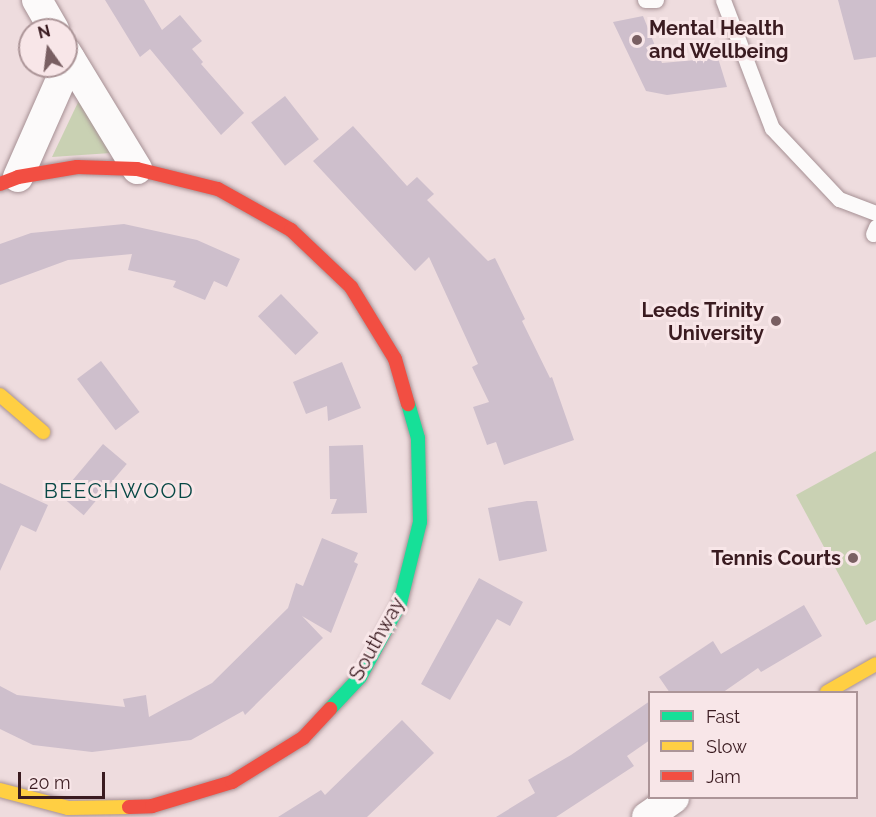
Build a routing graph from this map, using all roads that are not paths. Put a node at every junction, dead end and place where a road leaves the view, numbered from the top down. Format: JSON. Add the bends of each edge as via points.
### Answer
{"nodes":[{"id":1,"x":38,"y":0,"type":"edge"},
{"id":2,"x":645,"y":0,"type":"edge"},
{"id":3,"x":656,"y":0,"type":"edge"},
{"id":4,"x":723,"y":0,"type":"edge"},
{"id":5,"x":48,"y":18,"type":"edge"},
{"id":6,"x":78,"y":72,"type":"edge"},
{"id":7,"x":57,"y":78,"type":"edge"},
{"id":8,"x":136,"y":169,"type":"junction"},
{"id":9,"x":9,"y":180,"type":"edge"},
{"id":10,"x":876,"y":213,"type":"edge"},
{"id":11,"x":0,"y":395,"type":"edge"},
{"id":12,"x":43,"y":432,"type":"dead end"},
{"id":13,"x":876,"y":664,"type":"edge"},
{"id":14,"x":830,"y":691,"type":"edge"},
{"id":15,"x":0,"y":790,"type":"edge"},
{"id":16,"x":673,"y":799,"type":"edge"},
{"id":17,"x":68,"y":813,"type":"edge"},
{"id":18,"x":647,"y":817,"type":"edge"}],
"edges":[{"from":1,"to":5,"type":"street"},
{"from":2,"to":3,"type":"lane"},
{"from":4,"to":10,"type":"lane","via":[[772,128],[839,199]]},
{"from":6,"to":8,"type":"street","name":"Southway"},
{"from":7,"to":9,"type":"street","name":"Southway"},
{"from":8,"to":9,"type":"street","name":"Southway","via":[[77,167]]},
{"from":8,"to":17,"type":"street","name":"Southway","via":[[218,189],[291,230],[351,287],[394,359],[418,438],[420,522],[400,603],[360,677],[303,738],[232,782],[152,806]]},
{"from":11,"to":12,"type":"street"},
{"from":13,"to":14,"type":"street"},
{"from":15,"to":17,"type":"street","name":"Southway"},
{"from":16,"to":18,"type":"street"}]}
